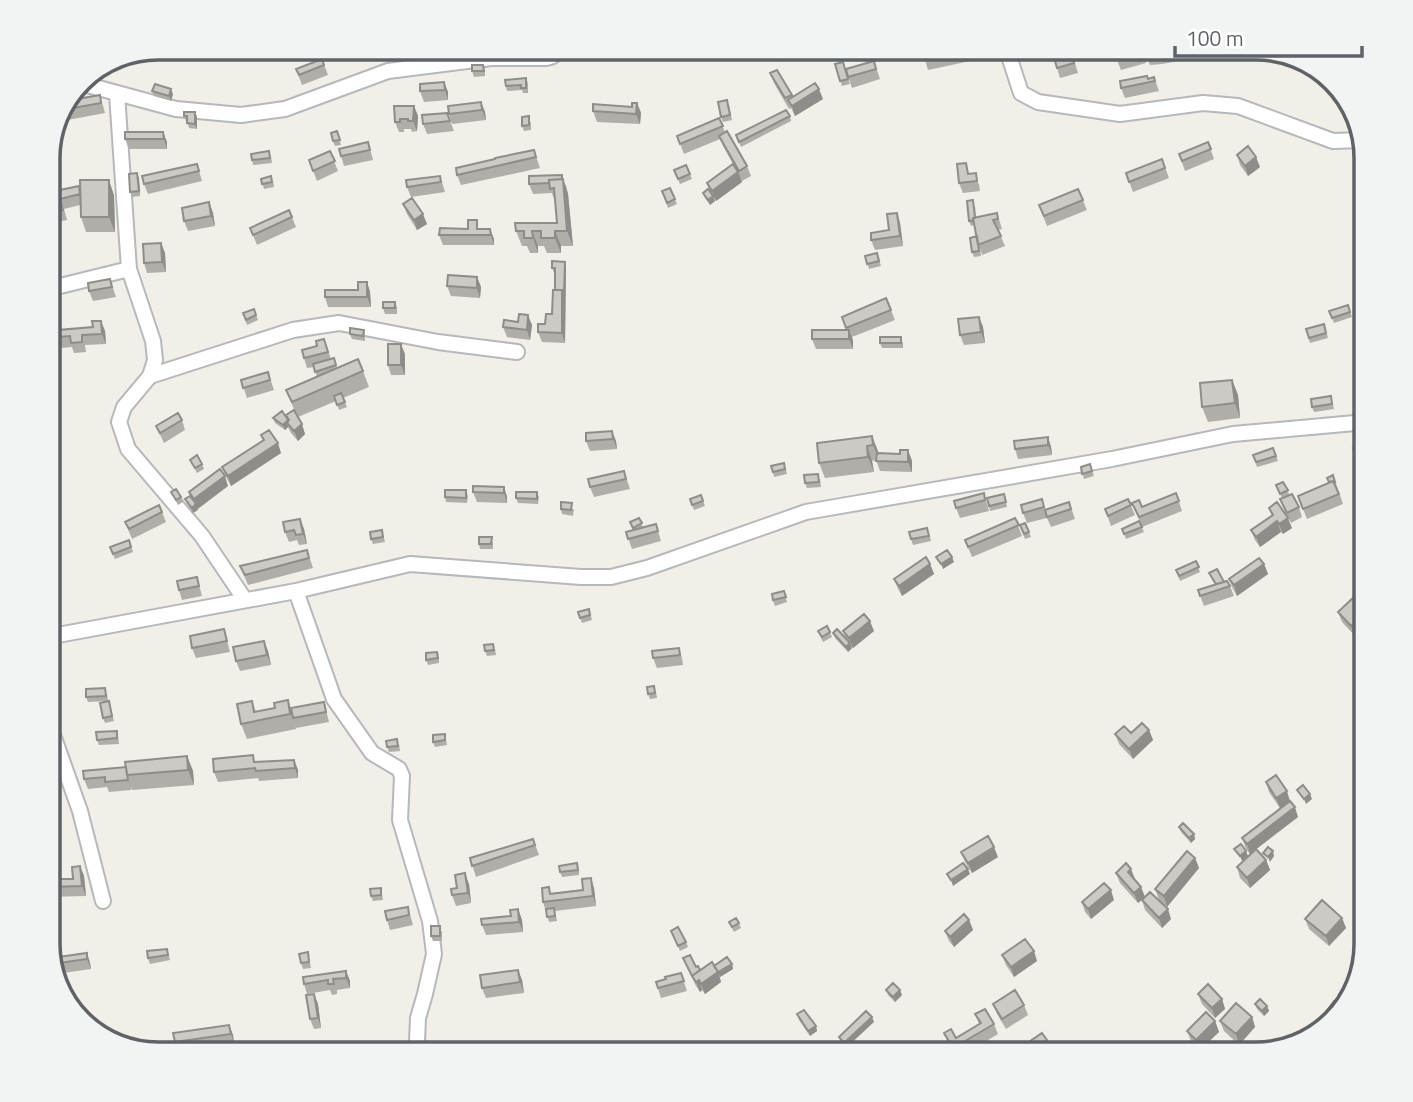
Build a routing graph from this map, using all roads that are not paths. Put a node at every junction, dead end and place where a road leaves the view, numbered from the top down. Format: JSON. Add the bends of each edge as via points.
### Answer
{"nodes":[{"id":1,"x":475,"y":60,"type":"edge"},
{"id":2,"x":1010,"y":60,"type":"edge"},
{"id":3,"x":90,"y":86,"type":"edge"},
{"id":4,"x":117,"y":94,"type":"junction"},
{"id":5,"x":1352,"y":140,"type":"edge"},
{"id":6,"x":129,"y":270,"type":"junction"},
{"id":7,"x":60,"y":286,"type":"edge"},
{"id":8,"x":517,"y":352,"type":"dead end"},
{"id":9,"x":150,"y":376,"type":"junction"},
{"id":10,"x":1354,"y":423,"type":"edge"},
{"id":11,"x":296,"y":591,"type":"junction"},
{"id":12,"x":244,"y":600,"type":"junction"},
{"id":13,"x":60,"y":635,"type":"edge"},
{"id":14,"x":60,"y":755,"type":"edge"},
{"id":15,"x":103,"y":901,"type":"dead end"},
{"id":16,"x":417,"y":1042,"type":"edge"}],
"edges":[{"from":1,"to":4,"type":"street","via":[[388,71],[285,109],[241,115],[176,109]]},
{"from":2,"to":5,"type":"street","via":[[1021,93],[1038,103],[1120,114],[1203,103],[1238,106],[1333,141]]},
{"from":3,"to":4,"type":"street"},
{"from":4,"to":6,"type":"street"},
{"from":6,"to":7,"type":"street"},
{"from":6,"to":9,"type":"street","via":[[153,341],[155,360]]},
{"from":8,"to":9,"type":"street","via":[[339,323],[293,330]]},
{"from":9,"to":12,"type":"street","via":[[124,407],[119,422],[128,449],[202,536]]},
{"from":10,"to":11,"type":"street","via":[[1233,434],[806,512],[611,577],[410,564]]},
{"from":11,"to":12,"type":"street"},
{"from":11,"to":16,"type":"street","via":[[334,699],[372,753],[402,776],[400,820],[430,921],[434,954],[418,1018]]},
{"from":12,"to":13,"type":"street"},
{"from":14,"to":15,"type":"street"}]}
